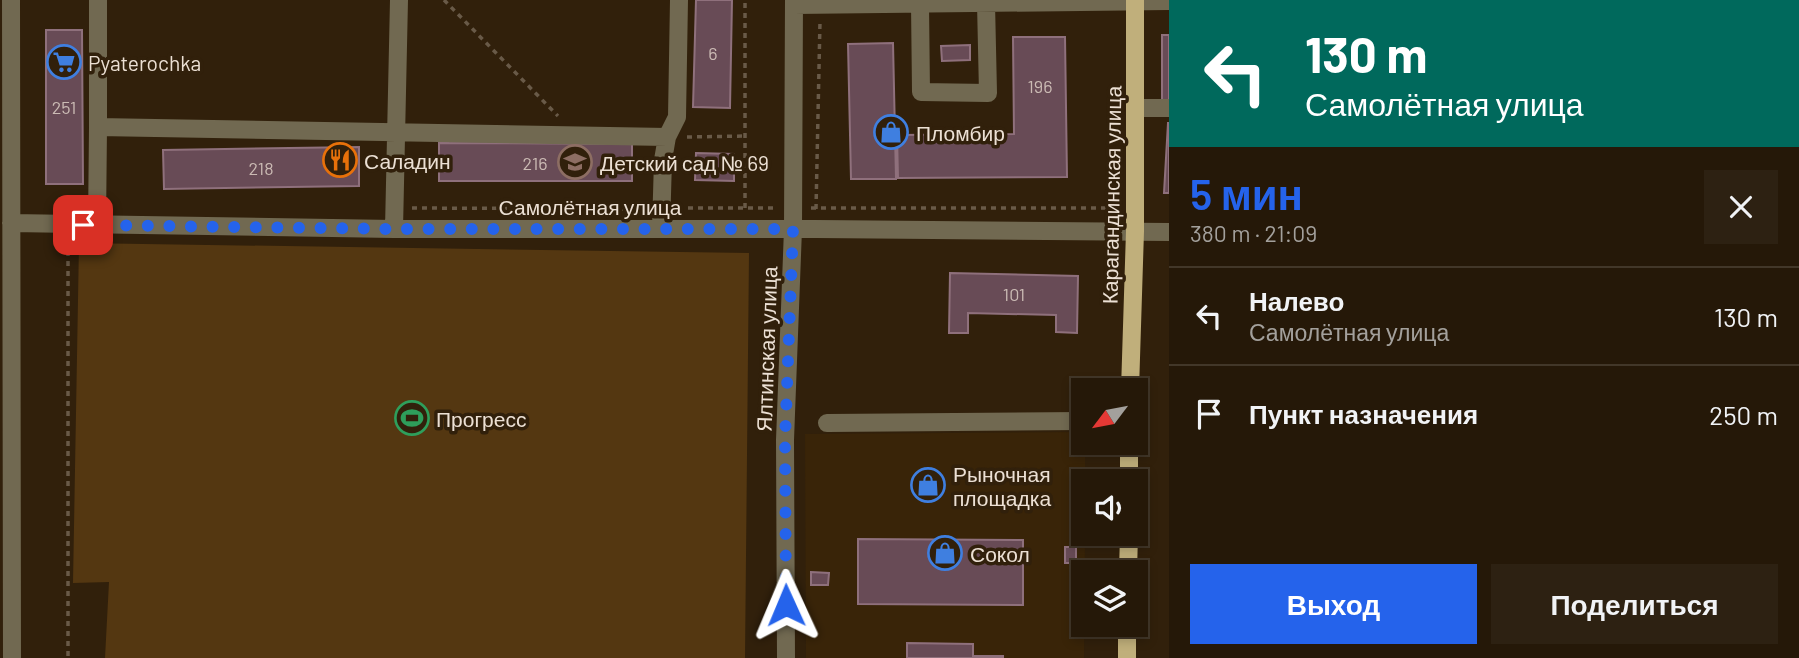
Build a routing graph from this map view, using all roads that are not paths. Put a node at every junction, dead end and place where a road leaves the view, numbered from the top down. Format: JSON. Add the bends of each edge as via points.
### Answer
{"nodes":[{"id":1,"x":11,"y":0,"type":"edge"},
{"id":2,"x":98,"y":0,"type":"edge"},
{"id":3,"x":400,"y":0,"type":"edge"},
{"id":4,"x":679,"y":0,"type":"edge"},
{"id":5,"x":1135,"y":0,"type":"edge"},
{"id":6,"x":1169,"y":1,"type":"edge"},
{"id":7,"x":794,"y":2,"type":"edge"},
{"id":8,"x":986,"y":3,"type":"junction"},
{"id":9,"x":920,"y":4,"type":"junction"},
{"id":10,"x":1135,"y":107,"type":"junction"},
{"id":11,"x":1169,"y":108,"type":"edge"},
{"id":12,"x":98,"y":127,"type":"junction"},
{"id":13,"x":396,"y":133,"type":"junction"},
{"id":14,"x":667,"y":137,"type":"junction"},
{"id":15,"x":11,"y":223,"type":"junction"},
{"id":16,"x":97,"y":225,"type":"junction"},
{"id":17,"x":394,"y":229,"type":"junction"},
{"id":18,"x":661,"y":229,"type":"junction"},
{"id":19,"x":793,"y":229,"type":"junction"},
{"id":20,"x":1135,"y":231,"type":"junction"},
{"id":21,"x":1169,"y":232,"type":"edge"},
{"id":22,"x":6,"y":296,"type":"edge"},
{"id":23,"x":1130,"y":378,"type":"edge"},
{"id":24,"x":1071,"y":421,"type":"edge"},
{"id":25,"x":827,"y":423,"type":"dead end"},
{"id":26,"x":1127,"y":637,"type":"edge"},
{"id":27,"x":12,"y":658,"type":"edge"},
{"id":28,"x":786,"y":658,"type":"edge"},
{"id":29,"x":1127,"y":658,"type":"edge"}],
"edges":[{"from":1,"to":15,"type":"street"},
{"from":2,"to":12,"type":"street"},
{"from":3,"to":13,"type":"street"},
{"from":4,"to":14,"type":"street","via":[[677,117]]},
{"from":5,"to":6,"type":"street"},
{"from":5,"to":8,"type":"street"},
{"from":5,"to":10,"type":"main road","name":"Карагандинская улица"},
{"from":7,"to":9,"type":"street"},
{"from":7,"to":19,"type":"street","name":"Ялтинская улица"},
{"from":8,"to":9,"type":"street"},
{"from":8,"to":9,"type":"street","via":[[988,93],[921,92]]},
{"from":10,"to":11,"type":"street"},
{"from":10,"to":20,"type":"main road","name":"Карагандинская улица"},
{"from":12,"to":13,"type":"street"},
{"from":12,"to":16,"type":"street"},
{"from":13,"to":14,"type":"street"},
{"from":13,"to":17,"type":"street"},
{"from":14,"to":18,"type":"street"},
{"from":15,"to":16,"type":"street","name":"Самолётная улица"},
{"from":15,"to":22,"type":"street"},
{"from":16,"to":17,"type":"street","name":"Самолётная улица"},
{"from":17,"to":18,"type":"street","name":"Самолётная улица"},
{"from":18,"to":19,"type":"street","name":"Самолётная улица"},
{"from":19,"to":20,"type":"street","name":"Самолётная улица"},
{"from":19,"to":28,"type":"street","name":"Ялтинская улица","via":[[785,440]]},
{"from":20,"to":21,"type":"street","name":"Самолётная улица"},
{"from":20,"to":23,"type":"main road","name":"Карагандинская улица"},
{"from":22,"to":27,"type":"street"},
{"from":24,"to":25,"type":"street"},
{"from":26,"to":29,"type":"main road"}]}
